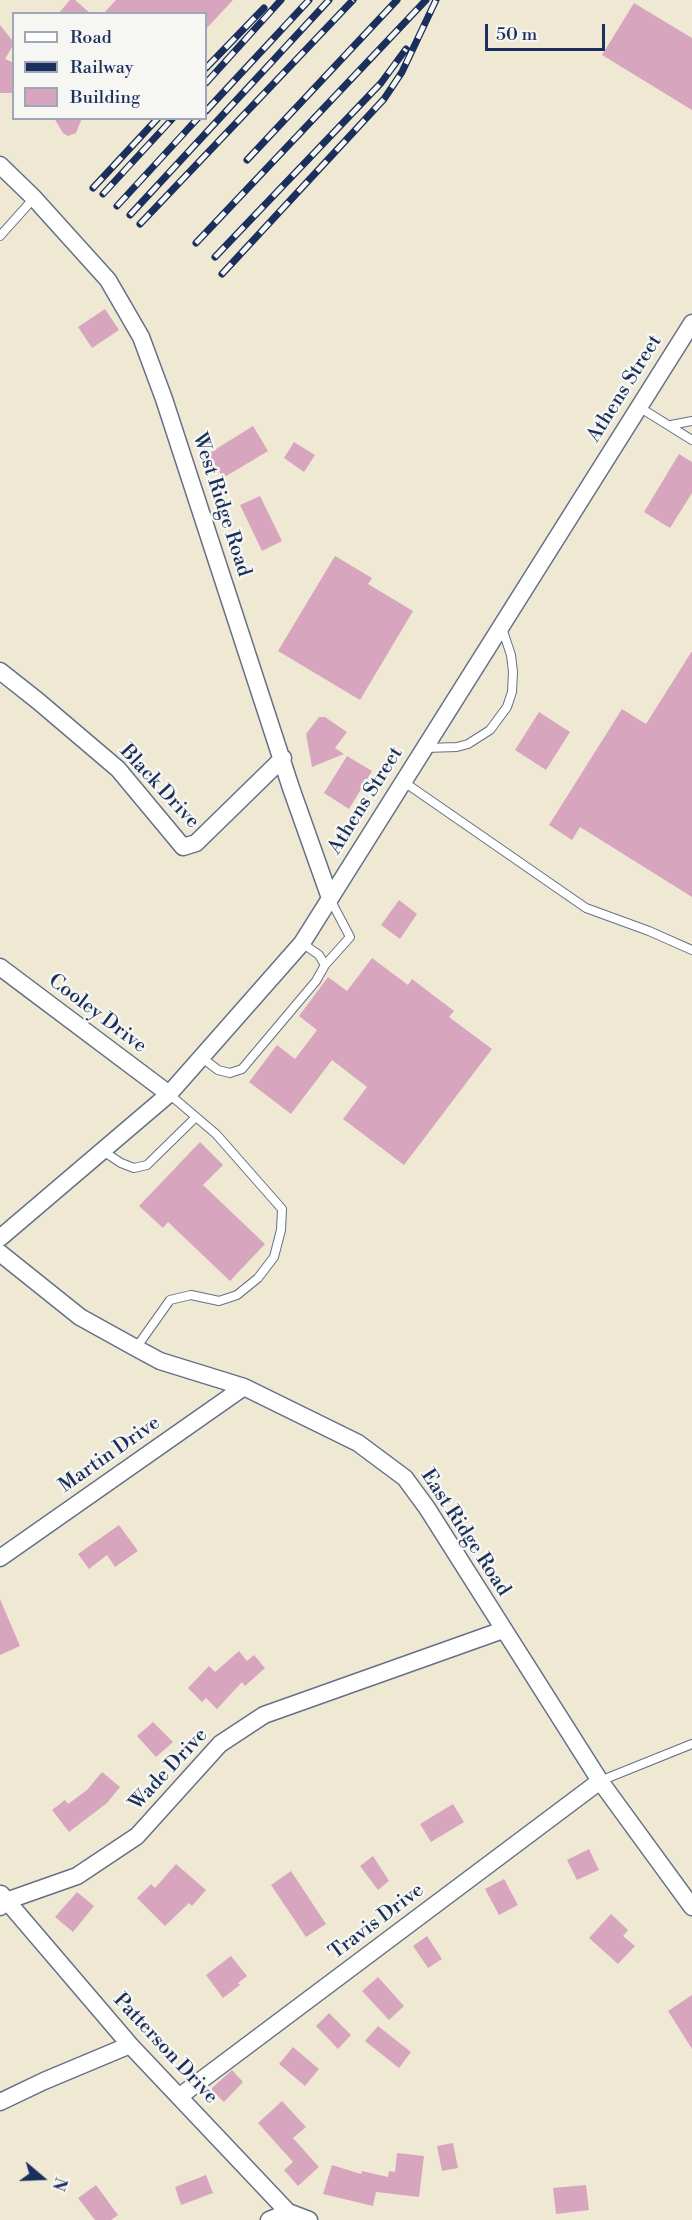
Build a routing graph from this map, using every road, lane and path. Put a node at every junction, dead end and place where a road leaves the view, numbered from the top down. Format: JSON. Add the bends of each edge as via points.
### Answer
{"nodes":[{"id":1,"x":0,"y":165,"type":"edge"},
{"id":2,"x":34,"y":198,"type":"junction"},
{"id":3,"x":0,"y":236,"type":"edge"},
{"id":4,"x":692,"y":323,"type":"edge"},
{"id":5,"x":639,"y":407,"type":"junction"},
{"id":6,"x":692,"y":421,"type":"edge"},
{"id":7,"x":671,"y":425,"type":"junction"},
{"id":8,"x":692,"y":440,"type":"edge"},
{"id":9,"x":501,"y":625,"type":"junction"},
{"id":10,"x":0,"y":671,"type":"edge"},
{"id":11,"x":424,"y":748,"type":"junction"},
{"id":12,"x":283,"y":758,"type":"junction"},
{"id":13,"x":404,"y":782,"type":"junction"},
{"id":14,"x":330,"y":898,"type":"junction"},
{"id":15,"x":302,"y":943,"type":"junction"},
{"id":16,"x":692,"y":950,"type":"edge"},
{"id":17,"x":325,"y":965,"type":"junction"},
{"id":18,"x":0,"y":967,"type":"edge"},
{"id":19,"x":201,"y":1057,"type":"junction"},
{"id":20,"x":169,"y":1094,"type":"junction"},
{"id":21,"x":196,"y":1117,"type":"junction"},
{"id":22,"x":103,"y":1151,"type":"junction"},
{"id":23,"x":0,"y":1238,"type":"edge"},
{"id":24,"x":0,"y":1253,"type":"edge"},
{"id":25,"x":136,"y":1348,"type":"junction"},
{"id":26,"x":244,"y":1387,"type":"junction"},
{"id":27,"x":0,"y":1558,"type":"edge"},
{"id":28,"x":503,"y":1630,"type":"junction"},
{"id":29,"x":692,"y":1744,"type":"edge"},
{"id":30,"x":600,"y":1781,"type":"junction"},
{"id":31,"x":2,"y":1900,"type":"edge"},
{"id":32,"x":692,"y":1907,"type":"edge"},
{"id":33,"x":130,"y":2045,"type":"junction"},
{"id":34,"x":180,"y":2096,"type":"junction"},
{"id":35,"x":0,"y":2102,"type":"edge"},
{"id":36,"x":288,"y":2212,"type":"junction"},
{"id":37,"x":269,"y":2220,"type":"edge"},
{"id":38,"x":309,"y":2220,"type":"edge"}],
"edges":[{"from":1,"to":2,"type":"street","name":"West Ridge Road"},
{"from":2,"to":3,"type":"lane"},
{"from":2,"to":12,"type":"street","name":"West Ridge Road","via":[[108,280],[141,337]]},
{"from":4,"to":5,"type":"street","name":"Athens Street"},
{"from":5,"to":7,"type":"lane"},
{"from":5,"to":9,"type":"street","name":"Athens Street"},
{"from":6,"to":7,"type":"lane"},
{"from":7,"to":8,"type":"lane"},
{"from":9,"to":11,"type":"street","name":"Athens Street"},
{"from":9,"to":11,"type":"lane","via":[[513,672],[507,707],[490,730],[468,744]]},
{"from":10,"to":12,"type":"street","name":"Black Drive","via":[[118,769],[183,847],[196,843]]},
{"from":11,"to":13,"type":"street","name":"Athens Street"},
{"from":12,"to":14,"type":"street","name":"West Ridge Road"},
{"from":13,"to":14,"type":"street","name":"Athens Street"},
{"from":13,"to":16,"type":"lane","via":[[586,908]]},
{"from":14,"to":15,"type":"street","name":"Athens Street"},
{"from":14,"to":17,"type":"lane","via":[[350,937]]},
{"from":15,"to":17,"type":"lane","via":[[319,955]]},
{"from":15,"to":19,"type":"street","name":"Athens Street"},
{"from":17,"to":19,"type":"lane","via":[[242,1069],[230,1073],[218,1070]]},
{"from":18,"to":20,"type":"street","name":"Cooley Drive"},
{"from":19,"to":20,"type":"street","name":"Athens Street"},
{"from":20,"to":21,"type":"lane"},
{"from":20,"to":22,"type":"street","name":"Athens Street"},
{"from":21,"to":22,"type":"lane","via":[[147,1165],[135,1168]]},
{"from":21,"to":25,"type":"lane","via":[[216,1134],[282,1209],[274,1257],[258,1278],[237,1295],[219,1301],[192,1295],[170,1300]]},
{"from":22,"to":23,"type":"street","name":"Athens Street"},
{"from":24,"to":25,"type":"street","name":"East Ridge Road","via":[[80,1317]]},
{"from":25,"to":26,"type":"street","name":"East Ridge Road","via":[[160,1361]]},
{"from":26,"to":27,"type":"street","name":"Martin Drive"},
{"from":26,"to":28,"type":"street","name":"East Ridge Road","via":[[358,1443],[405,1478]]},
{"from":28,"to":30,"type":"street","name":"East Ridge Road"},
{"from":28,"to":31,"type":"street","name":"Wade Drive","via":[[264,1715],[220,1744],[136,1836],[77,1876]]},
{"from":29,"to":30,"type":"lane"},
{"from":30,"to":32,"type":"street","name":"East Ridge Road"},
{"from":30,"to":34,"type":"street","name":"Travis Drive"},
{"from":31,"to":33,"type":"street","name":"Patterson Drive"},
{"from":33,"to":34,"type":"street","name":"Patterson Drive"},
{"from":33,"to":35,"type":"street"},
{"from":34,"to":36,"type":"street","name":"Patterson Drive"},
{"from":36,"to":37,"type":"street"},
{"from":36,"to":38,"type":"street","name":"Patterson Drive"}]}
